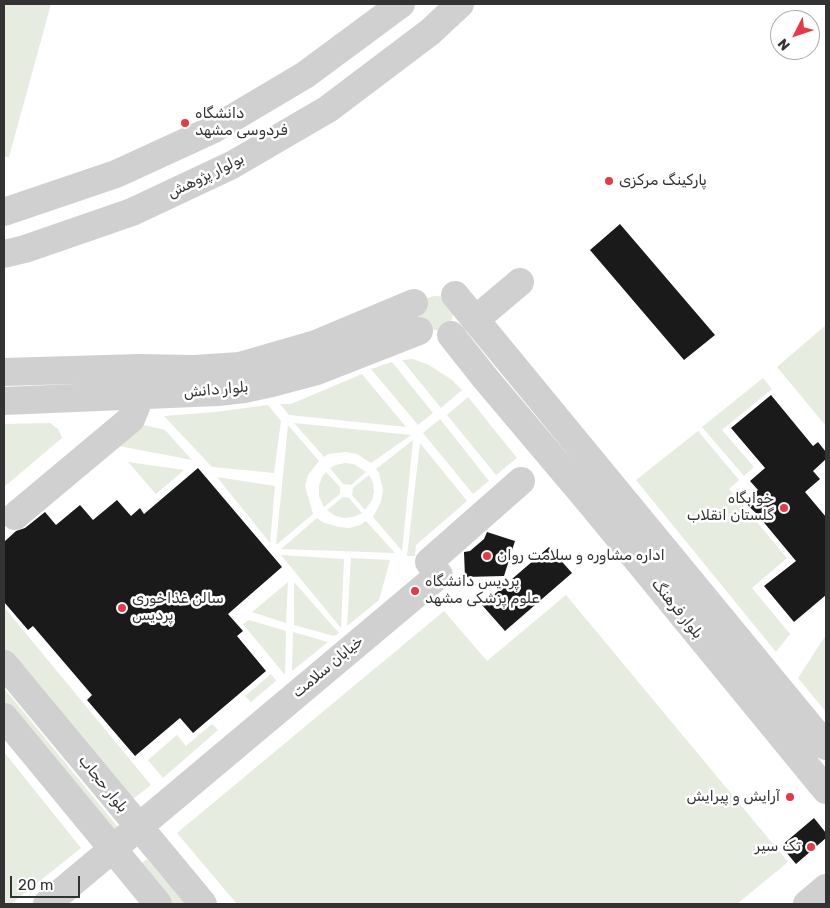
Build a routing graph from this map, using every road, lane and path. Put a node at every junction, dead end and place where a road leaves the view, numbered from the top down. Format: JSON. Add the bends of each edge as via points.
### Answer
{"nodes":[{"id":1,"x":401,"y":4,"type":"edge"},
{"id":2,"x":460,"y":4,"type":"edge"},
{"id":3,"x":4,"y":212,"type":"edge"},
{"id":4,"x":4,"y":254,"type":"edge"},
{"id":5,"x":520,"y":282,"type":"dead end"},
{"id":6,"x":455,"y":295,"type":"junction"},
{"id":7,"x":414,"y":304,"type":"junction"},
{"id":8,"x":475,"y":320,"type":"junction"},
{"id":9,"x":419,"y":331,"type":"junction"},
{"id":10,"x":451,"y":335,"type":"junction"},
{"id":11,"x":4,"y":372,"type":"edge"},
{"id":12,"x":139,"y":398,"type":"junction"},
{"id":13,"x":4,"y":400,"type":"edge"},
{"id":14,"x":521,"y":481,"type":"dead end"},
{"id":15,"x":15,"y":516,"type":"dead end"},
{"id":16,"x":4,"y":664,"type":"edge"},
{"id":17,"x":4,"y":717,"type":"edge"},
{"id":18,"x":826,"y":746,"type":"edge"},
{"id":19,"x":826,"y":790,"type":"edge"},
{"id":20,"x":138,"y":827,"type":"junction"},
{"id":21,"x":112,"y":849,"type":"junction"},
{"id":22,"x":826,"y":888,"type":"edge"},
{"id":23,"x":47,"y":904,"type":"edge"},
{"id":24,"x":158,"y":904,"type":"edge"},
{"id":25,"x":202,"y":904,"type":"edge"},
{"id":26,"x":807,"y":904,"type":"edge"}],
"edges":[{"from":1,"to":3,"type":"lane","via":[[305,75],[214,129],[116,174]]},
{"from":2,"to":4,"type":"lane","name":"بولوار پژوهش","via":[[430,32],[328,109],[232,165],[132,212]]},
{"from":5,"to":8,"type":"lane"},
{"from":6,"to":7,"type":"lane","via":[[437,288],[419,295]]},
{"from":6,"to":8,"type":"lane","name":"بلوار فرهنگ"},
{"from":6,"to":10,"type":"lane","via":[[463,314],[456,332]]},
{"from":7,"to":9,"type":"lane","via":[[412,313]]},
{"from":7,"to":11,"type":"lane","name":"بلوار دانش","via":[[316,344],[240,366]]},
{"from":8,"to":18,"type":"lane","name":"بلوار فرهنگ"},
{"from":9,"to":10,"type":"lane","via":[[438,339]]},
{"from":9,"to":12,"type":"lane","name":"بلوار دانش","via":[[317,371],[272,383],[218,392]]},
{"from":10,"to":19,"type":"lane","name":"بلوار فرهنگ"},
{"from":12,"to":13,"type":"lane","name":"بلوار دانش"},
{"from":12,"to":15,"type":"lane","via":[[131,419]]},
{"from":14,"to":20,"type":"lane","name":"خیابان سلامت","via":[[429,562],[439,574]]},
{"from":16,"to":20,"type":"lane","name":"بلوار حجاب"},
{"from":17,"to":21,"type":"lane"},
{"from":20,"to":21,"type":"lane","name":"خیابان سلامت"},
{"from":20,"to":25,"type":"lane","name":"بلوار حجاب"},
{"from":21,"to":23,"type":"lane","name":"خیابان سلامت"},
{"from":21,"to":24,"type":"lane"},
{"from":22,"to":26,"type":"lane"}]}
